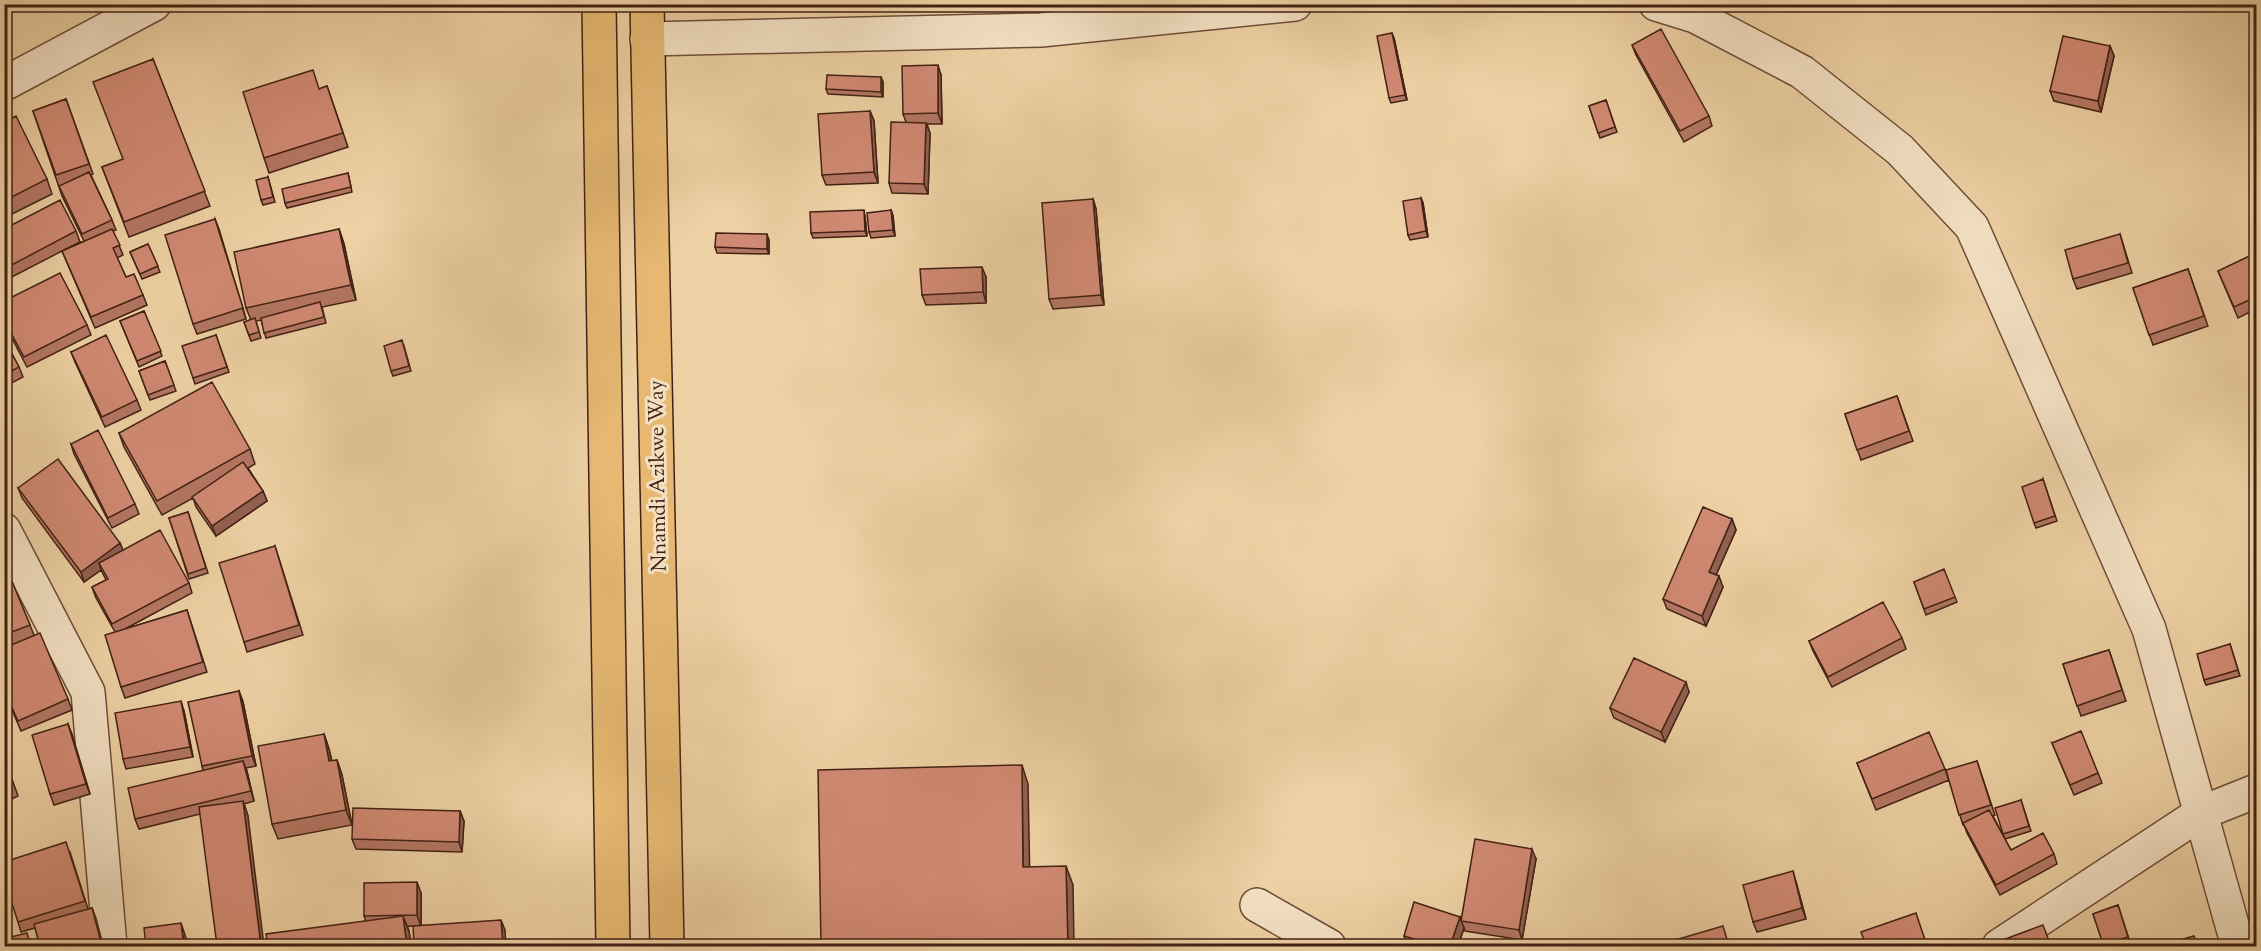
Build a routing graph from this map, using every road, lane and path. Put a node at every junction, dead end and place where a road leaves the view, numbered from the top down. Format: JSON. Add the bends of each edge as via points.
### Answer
{"nodes":[{"id":1,"x":154,"y":4,"type":"edge"},
{"id":2,"x":599,"y":4,"type":"edge"},
{"id":3,"x":647,"y":4,"type":"edge"},
{"id":4,"x":1295,"y":4,"type":"edge"},
{"id":5,"x":1656,"y":4,"type":"edge"},
{"id":6,"x":648,"y":39,"type":"junction"},
{"id":7,"x":4,"y":84,"type":"edge"},
{"id":8,"x":4,"y":530,"type":"edge"},
{"id":9,"x":2256,"y":791,"type":"edge"},
{"id":10,"x":2201,"y":813,"type":"junction"},
{"id":11,"x":1257,"y":904,"type":"dead end"},
{"id":12,"x":110,"y":946,"type":"edge"},
{"id":13,"x":613,"y":946,"type":"edge"},
{"id":14,"x":667,"y":946,"type":"edge"},
{"id":15,"x":1329,"y":946,"type":"edge"},
{"id":16,"x":1999,"y":946,"type":"edge"},
{"id":17,"x":2238,"y":946,"type":"edge"}],
"edges":[{"from":1,"to":7,"type":"street"},
{"from":2,"to":13,"type":"highway"},
{"from":3,"to":6,"type":"highway","name":"Nnamdi Azikwe Way"},
{"from":4,"to":6,"type":"street","via":[[1041,30]]},
{"from":5,"to":10,"type":"street","via":[[1695,16],[1802,72],[1900,150],[1972,226],[2149,629]]},
{"from":6,"to":14,"type":"highway","name":"Nnamdi Azikwe Way"},
{"from":8,"to":12,"type":"street","via":[[88,693]]},
{"from":9,"to":10,"type":"street"},
{"from":10,"to":16,"type":"street"},
{"from":10,"to":17,"type":"street"},
{"from":11,"to":15,"type":"street"}]}
